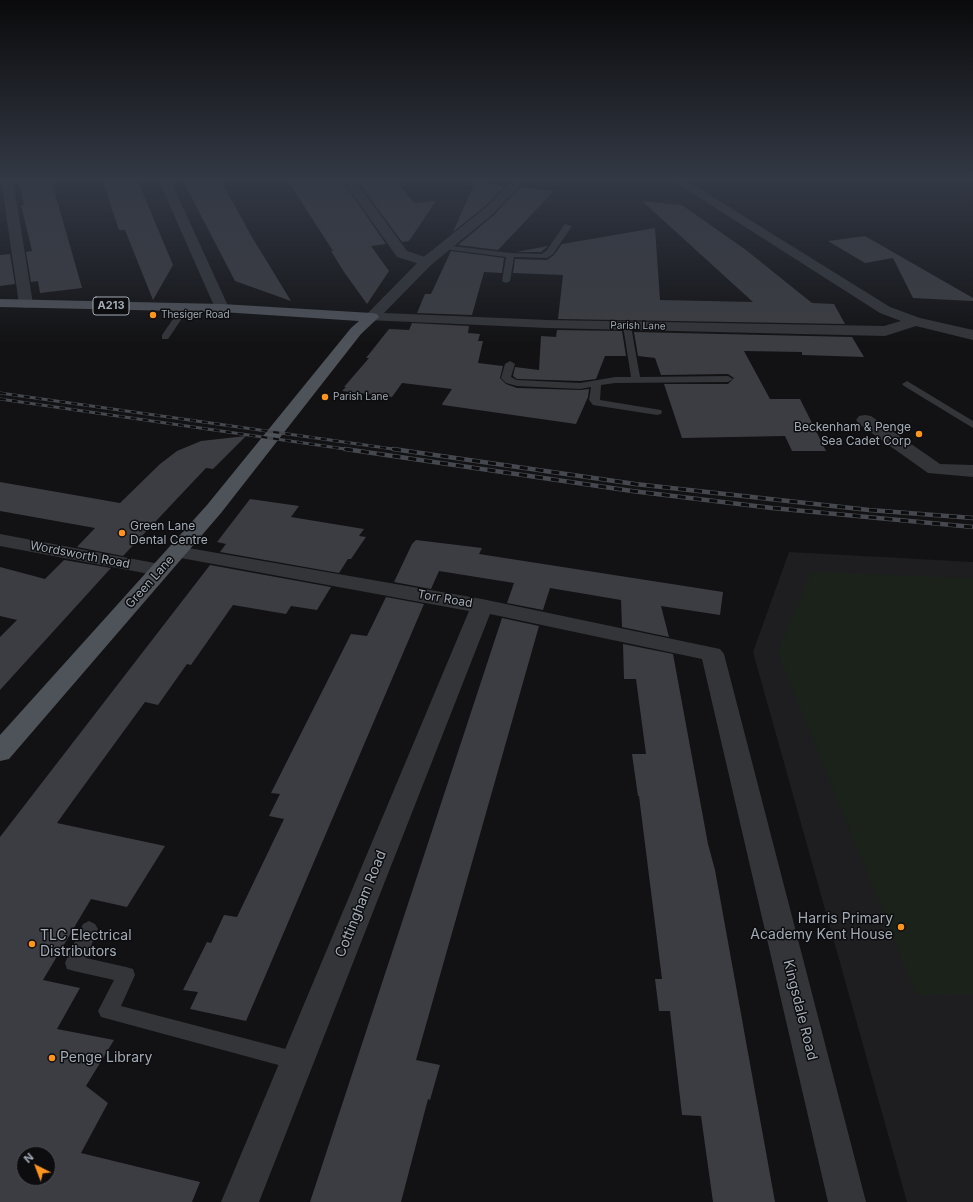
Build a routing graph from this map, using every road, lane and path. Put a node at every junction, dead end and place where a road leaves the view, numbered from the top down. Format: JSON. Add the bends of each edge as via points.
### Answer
{"nodes":[{"id":1,"x":16,"y":235,"type":"edge"},
{"id":2,"x":189,"y":235,"type":"edge"},
{"id":3,"x":388,"y":235,"type":"edge"},
{"id":4,"x":459,"y":235,"type":"edge"},
{"id":5,"x":562,"y":235,"type":"edge"},
{"id":6,"x":765,"y":235,"type":"edge"},
{"id":7,"x":444,"y":247,"type":"junction"},
{"id":8,"x":510,"y":255,"type":"junction"},
{"id":9,"x":426,"y":262,"type":"junction"},
{"id":10,"x":506,"y":281,"type":"dead end"},
{"id":11,"x":0,"y":303,"type":"edge"},
{"id":12,"x":26,"y":304,"type":"junction"},
{"id":13,"x":185,"y":308,"type":"junction"},
{"id":14,"x":222,"y":308,"type":"junction"},
{"id":15,"x":372,"y":318,"type":"junction"},
{"id":16,"x":915,"y":320,"type":"junction"},
{"id":17,"x":627,"y":326,"type":"junction"},
{"id":18,"x":973,"y":335,"type":"edge"},
{"id":19,"x":165,"y":337,"type":"dead end"},
{"id":20,"x":510,"y":364,"type":"dead end"},
{"id":21,"x":728,"y":379,"type":"dead end"},
{"id":22,"x":636,"y":380,"type":"junction"},
{"id":23,"x":597,"y":383,"type":"junction"},
{"id":24,"x":907,"y":384,"type":"dead end"},
{"id":25,"x":657,"y":412,"type":"dead end"},
{"id":26,"x":865,"y":420,"type":"dead end"},
{"id":27,"x":973,"y":425,"type":"edge"},
{"id":28,"x":973,"y":471,"type":"edge"},
{"id":29,"x":0,"y":540,"type":"edge"},
{"id":30,"x":176,"y":552,"type":"junction"},
{"id":31,"x":160,"y":570,"type":"junction"},
{"id":32,"x":482,"y":606,"type":"junction"},
{"id":33,"x":712,"y":654,"type":"joint"},
{"id":34,"x":0,"y":752,"type":"edge"},
{"id":35,"x":89,"y":929,"type":"dead end"},
{"id":36,"x":297,"y":1060,"type":"junction"},
{"id":37,"x":240,"y":1202,"type":"edge"},
{"id":38,"x":847,"y":1202,"type":"edge"}],
"edges":[{"from":1,"to":12,"type":"street"},
{"from":2,"to":14,"type":"street"},
{"from":3,"to":9,"type":"street","via":[[402,254]]},
{"from":4,"to":7,"type":"street"},
{"from":5,"to":8,"type":"lane","via":[[544,256]]},
{"from":6,"to":16,"type":"street","via":[[885,310]]},
{"from":7,"to":8,"type":"lane"},
{"from":7,"to":9,"type":"street"},
{"from":8,"to":10,"type":"lane"},
{"from":9,"to":15,"type":"street"},
{"from":11,"to":12,"type":"main road","name":"Parish Lane","number":"A213"},
{"from":12,"to":13,"type":"main road","name":"Parish Lane","number":"A213"},
{"from":13,"to":14,"type":"main road","name":"Parish Lane","number":"A213"},
{"from":13,"to":19,"type":"lane"},
{"from":14,"to":15,"type":"main road","name":"Parish Lane","number":"A213"},
{"from":15,"to":17,"type":"street","name":"Parish Lane"},
{"from":15,"to":30,"type":"main road","name":"Green Lane","via":[[356,331],[214,509]]},
{"from":16,"to":17,"type":"street","name":"Parish Lane","via":[[885,331]]},
{"from":16,"to":18,"type":"street"},
{"from":17,"to":22,"type":"lane"},
{"from":20,"to":23,"type":"lane","via":[[506,378],[512,382],[580,386]]},
{"from":21,"to":22,"type":"lane"},
{"from":22,"to":23,"type":"lane"},
{"from":23,"to":25,"type":"lane","via":[[594,400],[597,403]]},
{"from":24,"to":27,"type":"lane"},
{"from":26,"to":28,"type":"street","via":[[935,469]]},
{"from":29,"to":31,"type":"street","name":"Wordsworth Road"},
{"from":30,"to":31,"type":"main road","name":"Green Lane"},
{"from":30,"to":32,"type":"street","name":"Torr Road"},
{"from":31,"to":34,"type":"main road","name":"Green Lane"},
{"from":32,"to":33,"type":"street","name":"Torr Road"},
{"from":32,"to":36,"type":"street","name":"Cottingham Road"},
{"from":33,"to":38,"type":"street","name":"Kingsdale Road"},
{"from":35,"to":36,"type":"lane","via":[[74,963],[126,975],[108,1011]]},
{"from":36,"to":37,"type":"street","name":"Cottingham Road"}]}
